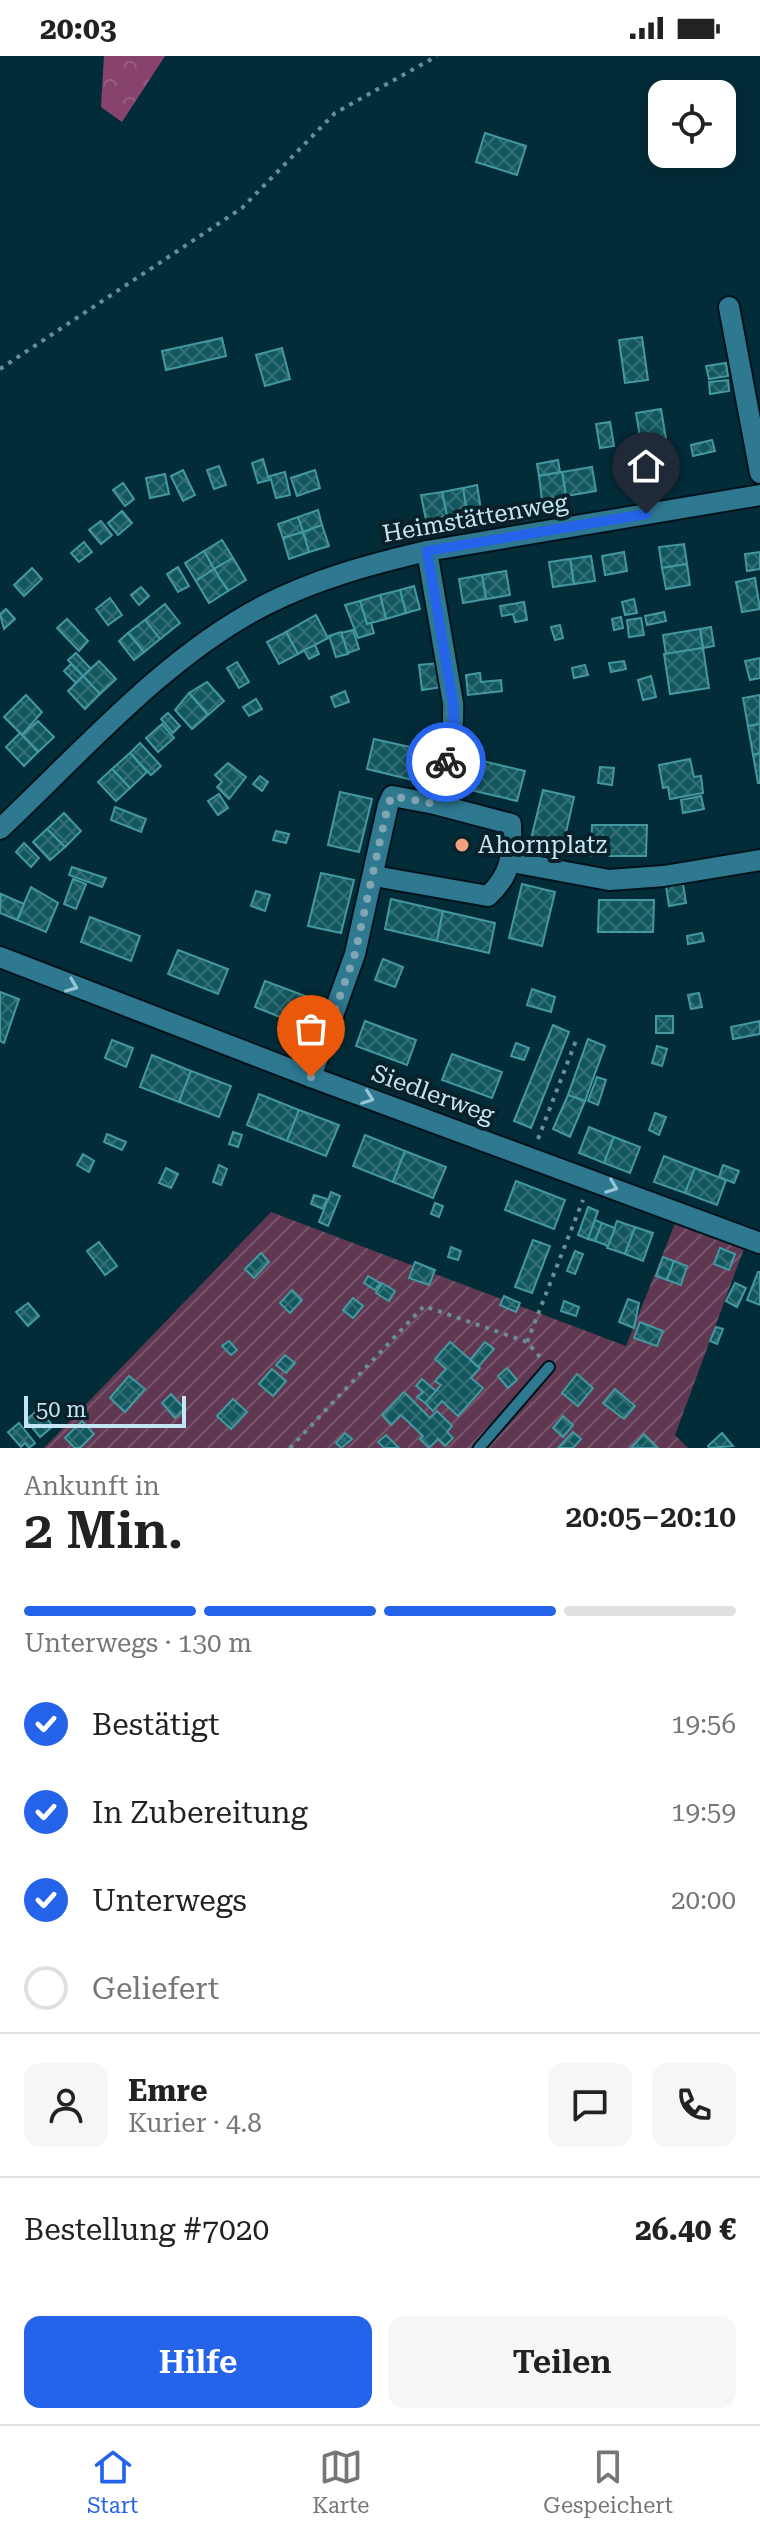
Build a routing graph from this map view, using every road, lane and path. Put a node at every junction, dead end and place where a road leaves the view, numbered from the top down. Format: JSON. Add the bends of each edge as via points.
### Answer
{"nodes":[{"id":1,"x":437,"y":56,"type":"edge"},
{"id":2,"x":729,"y":307,"type":"dead end"},
{"id":3,"x":0,"y":369,"type":"edge"},
{"id":4,"x":760,"y":473,"type":"edge"},
{"id":5,"x":760,"y":495,"type":"edge"},
{"id":6,"x":427,"y":551,"type":"junction"},
{"id":7,"x":435,"y":804,"type":"junction"},
{"id":8,"x":0,"y":829,"type":"edge"},
{"id":9,"x":760,"y":860,"type":"edge"},
{"id":10,"x":512,"y":862,"type":"junction"},
{"id":11,"x":374,"y":876,"type":"junction"},
{"id":12,"x":0,"y":957,"type":"edge"},
{"id":13,"x":577,"y":1038,"type":"dead end"},
{"id":14,"x":311,"y":1077,"type":"junction"},
{"id":15,"x":532,"y":1157,"type":"junction"},
{"id":16,"x":592,"y":1180,"type":"junction"},
{"id":17,"x":760,"y":1243,"type":"edge"},
{"id":18,"x":527,"y":1342,"type":"junction"},
{"id":19,"x":549,"y":1367,"type":"joint"},
{"id":20,"x":290,"y":1448,"type":"edge"},
{"id":21,"x":479,"y":1448,"type":"edge"}],
"edges":[{"from":1,"to":3,"type":"path","via":[[335,113],[242,208]]},
{"from":2,"to":4,"type":"street"},
{"from":5,"to":6,"type":"street","name":"Heimstättenweg"},
{"from":6,"to":7,"type":"street","via":[[454,721]]},
{"from":6,"to":8,"type":"street","name":"Heimstättenweg","via":[[299,589],[207,641]]},
{"from":7,"to":10,"type":"street","via":[[511,824]]},
{"from":7,"to":11,"type":"street","via":[[392,796]]},
{"from":9,"to":10,"type":"street","via":[[609,880]]},
{"from":10,"to":11,"type":"street","via":[[503,882],[488,896]]},
{"from":11,"to":14,"type":"street","via":[[355,954]]},
{"from":12,"to":14,"type":"street","name":"Siedlerweg","one_way":true},
{"from":13,"to":15,"type":"path"},
{"from":14,"to":15,"type":"street","name":"Siedlerweg","one_way":true},
{"from":15,"to":16,"type":"street","name":"Siedlerweg"},
{"from":16,"to":17,"type":"street","name":"Siedlerweg","one_way":true},
{"from":16,"to":18,"type":"path"},
{"from":18,"to":19,"type":"path"},
{"from":18,"to":20,"type":"path","via":[[424,1306]]},
{"from":19,"to":21,"type":"lane"}]}
